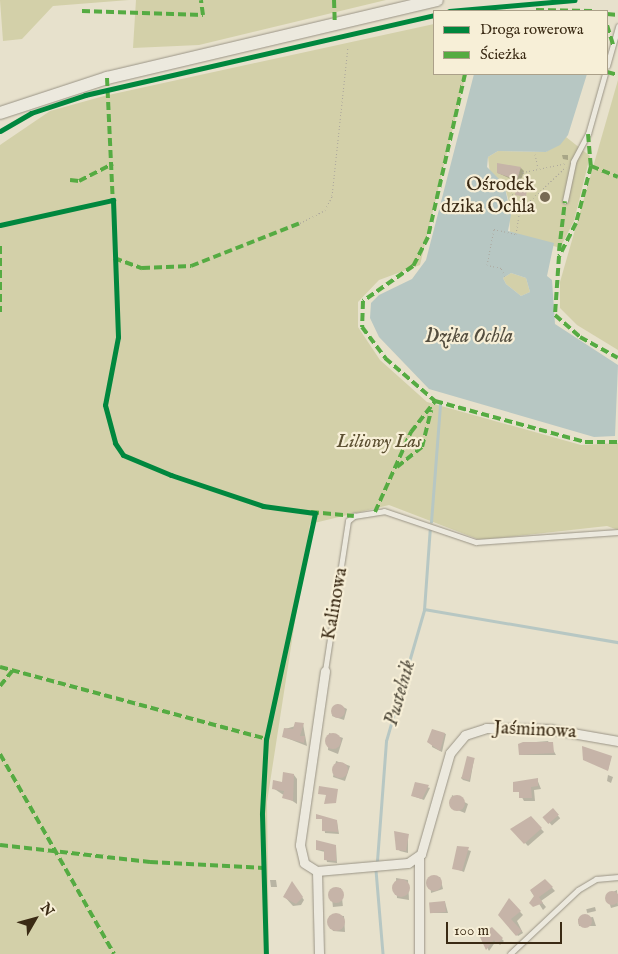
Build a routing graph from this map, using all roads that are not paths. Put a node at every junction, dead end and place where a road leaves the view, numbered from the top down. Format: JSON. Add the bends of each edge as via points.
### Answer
{"nodes":[{"id":1,"x":437,"y":0,"type":"edge"},
{"id":2,"x":618,"y":27,"type":"edge"},
{"id":3,"x":608,"y":62,"type":"edge"},
{"id":4,"x":605,"y":75,"type":"edge"},
{"id":5,"x":1,"y":113,"type":"edge"},
{"id":6,"x":565,"y":201,"type":"dead end"},
{"id":7,"x":618,"y":532,"type":"edge"},
{"id":8,"x":325,"y":671,"type":"joint"},
{"id":9,"x":618,"y":741,"type":"edge"},
{"id":10,"x":419,"y":856,"type":"junction"},
{"id":11,"x":317,"y":871,"type":"junction"},
{"id":12,"x":618,"y":877,"type":"edge"},
{"id":13,"x":319,"y":954,"type":"edge"},
{"id":14,"x":419,"y":954,"type":"edge"},
{"id":15,"x":510,"y":954,"type":"edge"}],
"edges":[{"from":1,"to":5,"type":"main road","via":[[107,78]]},
{"from":2,"to":3,"type":"lane"},
{"from":4,"to":6,"type":"lane","via":[[588,134],[573,162]]},
{"from":7,"to":8,"type":"lane","name":"Kalinowa","via":[[476,542],[384,511],[354,516],[348,521]]},
{"from":8,"to":11,"type":"street","name":"Kalinowa","via":[[300,845],[304,862]]},
{"from":9,"to":10,"type":"street","name":"Jaśminowa","via":[[549,729],[486,728],[465,735],[450,753]]},
{"from":10,"to":11,"type":"street","via":[[408,862]]},
{"from":10,"to":14,"type":"street","name":"Jaśminowa"},
{"from":11,"to":13,"type":"street"},
{"from":12,"to":15,"type":"lane","via":[[596,879],[578,890]]}]}
